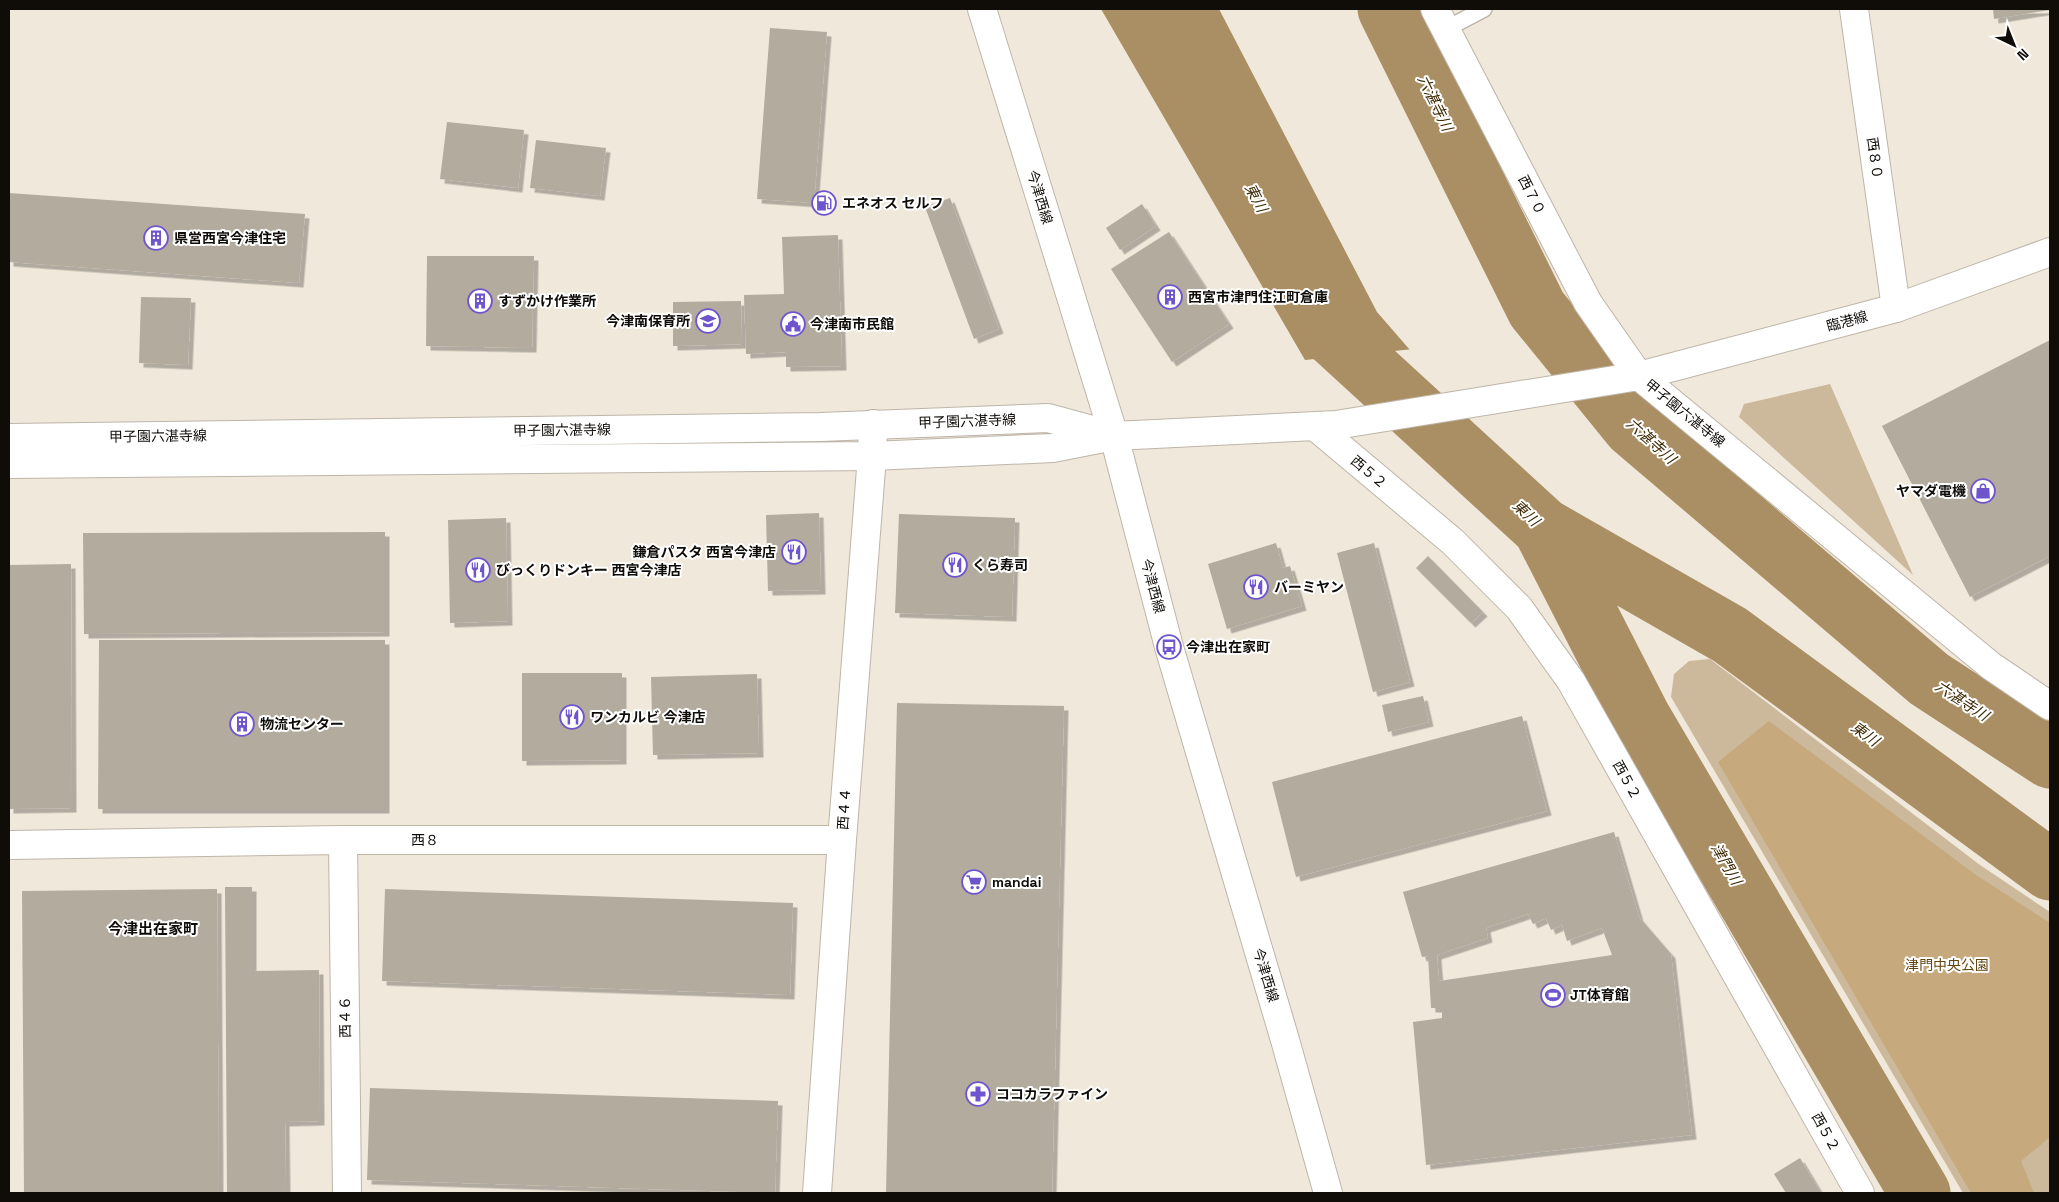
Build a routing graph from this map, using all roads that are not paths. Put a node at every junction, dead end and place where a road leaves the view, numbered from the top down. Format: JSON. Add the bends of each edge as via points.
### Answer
{"nodes":[{"id":1,"x":982,"y":9,"type":"edge"},
{"id":2,"x":1484,"y":9,"type":"edge"},
{"id":3,"x":1854,"y":9,"type":"edge"},
{"id":4,"x":1440,"y":19,"type":"edge"},
{"id":5,"x":2050,"y":252,"type":"edge"},
{"id":6,"x":1896,"y":308,"type":"junction"},
{"id":7,"x":1639,"y":376,"type":"junction"},
{"id":8,"x":873,"y":424,"type":"junction"},
{"id":9,"x":1326,"y":426,"type":"junction"},
{"id":10,"x":1114,"y":436,"type":"junction"},
{"id":11,"x":9,"y":438,"type":"edge"},
{"id":12,"x":872,"y":456,"type":"junction"},
{"id":13,"x":9,"y":464,"type":"edge"},
{"id":14,"x":2050,"y":706,"type":"edge"},
{"id":15,"x":343,"y":840,"type":"junction"},
{"id":16,"x":842,"y":840,"type":"junction"},
{"id":17,"x":9,"y":845,"type":"edge"},
{"id":18,"x":347,"y":1193,"type":"edge"},
{"id":19,"x":817,"y":1193,"type":"edge"},
{"id":20,"x":1328,"y":1193,"type":"edge"},
{"id":21,"x":1860,"y":1193,"type":"edge"}],
"edges":[{"from":1,"to":10,"type":"street","name":"今津西線"},
{"from":2,"to":4,"type":"lane"},
{"from":3,"to":6,"type":"street","name":"西８０"},
{"from":4,"to":7,"type":"street","name":"西７０","via":[[1588,303]]},
{"from":5,"to":6,"type":"street","name":"臨港線"},
{"from":6,"to":7,"type":"street","name":"臨港線"},
{"from":7,"to":9,"type":"street","name":"甲子園六湛寺線"},
{"from":7,"to":14,"type":"street","name":"甲子園六湛寺線","via":[[1991,666]]},
{"from":8,"to":10,"type":"street","name":"甲子園六湛寺線","via":[[1048,418]]},
{"from":8,"to":11,"type":"street","name":"甲子園六湛寺線"},
{"from":8,"to":12,"type":"street","name":"西４４"},
{"from":9,"to":10,"type":"street","name":"甲子園六湛寺線"},
{"from":9,"to":21,"type":"street","name":"西５２","via":[[1453,542],[1519,608],[1571,681]]},
{"from":10,"to":12,"type":"street","name":"甲子園六湛寺線","via":[[1053,448]]},
{"from":10,"to":20,"type":"street","name":"今津西線","via":[[1169,648]]},
{"from":12,"to":13,"type":"street","name":"甲子園六湛寺線"},
{"from":12,"to":16,"type":"street","name":"西４４"},
{"from":15,"to":16,"type":"street","name":"西８"},
{"from":15,"to":17,"type":"street","name":"西８"},
{"from":15,"to":18,"type":"street","name":"西４６"},
{"from":16,"to":19,"type":"street","name":"西４４"}]}
